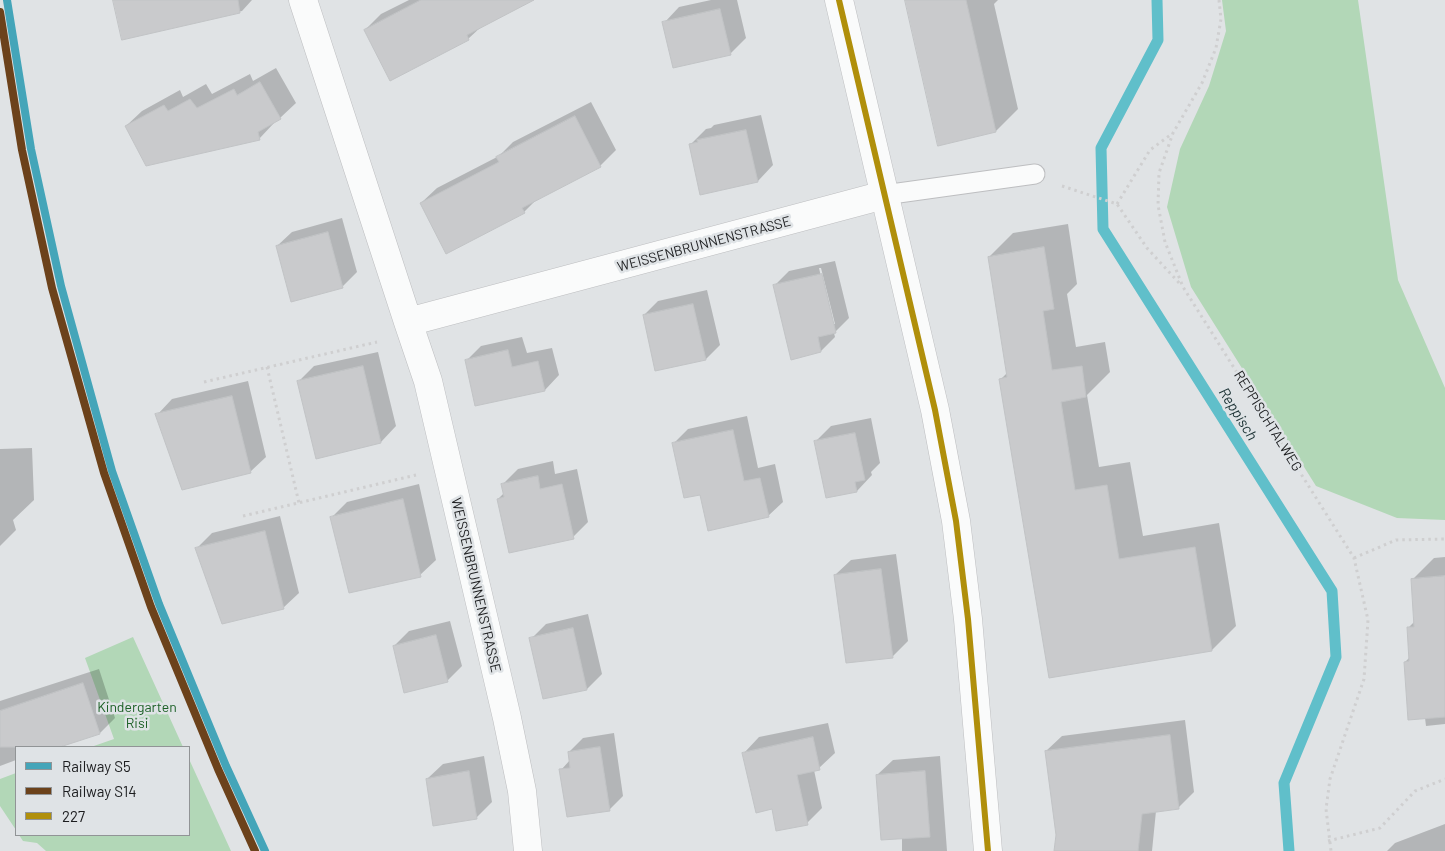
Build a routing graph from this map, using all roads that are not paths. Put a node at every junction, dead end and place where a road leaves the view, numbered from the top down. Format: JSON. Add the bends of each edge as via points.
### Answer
{"nodes":[{"id":1,"x":303,"y":0,"type":"edge"},
{"id":2,"x":839,"y":0,"type":"edge"},
{"id":3,"x":1035,"y":174,"type":"dead end"},
{"id":4,"x":884,"y":195,"type":"junction"},
{"id":5,"x":410,"y":328,"type":"junction"},
{"id":6,"x":528,"y":851,"type":"edge"},
{"id":7,"x":988,"y":851,"type":"edge"}],
"edges":[{"from":1,"to":5,"type":"street","name":"WEISSENBRUNNENSTRASSE"},
{"from":2,"to":4,"type":"street"},
{"from":3,"to":4,"type":"lane"},
{"from":4,"to":5,"type":"street","name":"WEISSENBRUNNENSTRASSE"},
{"from":4,"to":7,"type":"street","via":[[935,410],[956,521]]},
{"from":5,"to":6,"type":"street","name":"WEISSENBRUNNENSTRASSE","via":[[430,391],[507,718],[522,791]]}]}
